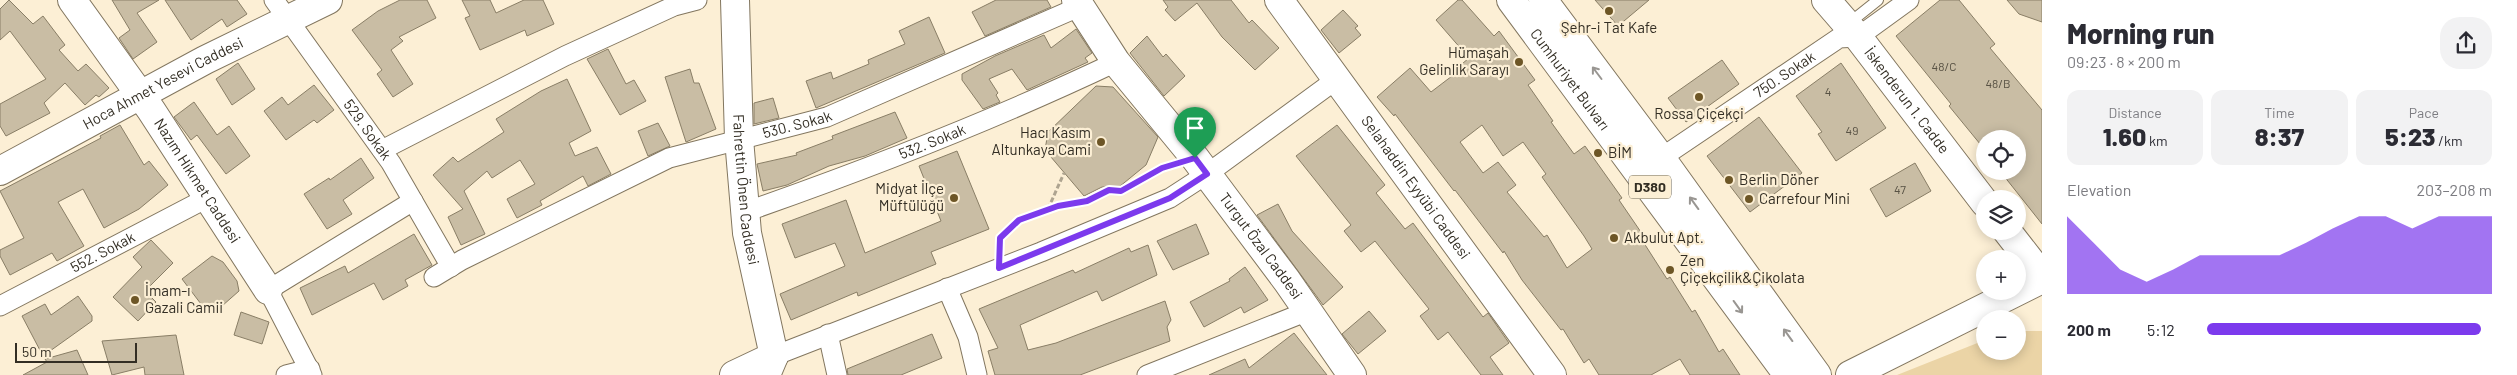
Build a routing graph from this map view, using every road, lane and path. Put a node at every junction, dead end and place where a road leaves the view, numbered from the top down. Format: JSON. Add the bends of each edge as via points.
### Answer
{"nodes":[{"id":1,"x":72,"y":0,"type":"edge"},
{"id":2,"x":328,"y":0,"type":"edge"},
{"id":3,"x":697,"y":0,"type":"edge"},
{"id":4,"x":736,"y":0,"type":"edge"},
{"id":5,"x":1279,"y":0,"type":"edge"},
{"id":6,"x":1511,"y":0,"type":"edge"},
{"id":7,"x":1543,"y":0,"type":"edge"},
{"id":8,"x":1826,"y":0,"type":"edge"},
{"id":9,"x":1878,"y":0,"type":"edge"},
{"id":10,"x":1909,"y":0,"type":"edge"},
{"id":11,"x":1078,"y":3,"type":"edge"},
{"id":12,"x":281,"y":10,"type":"edge"},
{"id":13,"x":1852,"y":31,"type":"junction"},
{"id":14,"x":1116,"y":62,"type":"junction"},
{"id":15,"x":1337,"y":79,"type":"junction"},
{"id":16,"x":140,"y":95,"type":"junction"},
{"id":17,"x":739,"y":139,"type":"junction"},
{"id":18,"x":382,"y":150,"type":"junction"},
{"id":19,"x":1661,"y":158,"type":"junction"},
{"id":20,"x":1201,"y":166,"type":"junction"},
{"id":21,"x":0,"y":171,"type":"edge"},
{"id":22,"x":1064,"y":173,"type":"dead end"},
{"id":23,"x":1976,"y":191,"type":"edge"},
{"id":24,"x":207,"y":198,"type":"junction"},
{"id":25,"x":413,"y":201,"type":"junction"},
{"id":26,"x":1048,"y":210,"type":"junction"},
{"id":27,"x":745,"y":212,"type":"junction"},
{"id":28,"x":2014,"y":240,"type":"edge"},
{"id":29,"x":451,"y":267,"type":"junction"},
{"id":30,"x":999,"y":268,"type":"junction"},
{"id":31,"x":434,"y":277,"type":"dead end"},
{"id":32,"x":2042,"y":278,"type":"edge"},
{"id":33,"x":947,"y":288,"type":"junction"},
{"id":34,"x":268,"y":290,"type":"junction"},
{"id":35,"x":0,"y":306,"type":"edge"},
{"id":36,"x":1308,"y":311,"type":"junction"},
{"id":37,"x":828,"y":334,"type":"junction"},
{"id":38,"x":770,"y":365,"type":"edge"},
{"id":39,"x":311,"y":372,"type":"edge"},
{"id":40,"x":286,"y":375,"type":"edge"},
{"id":41,"x":734,"y":375,"type":"edge"},
{"id":42,"x":837,"y":375,"type":"edge"},
{"id":43,"x":977,"y":375,"type":"edge"},
{"id":44,"x":1147,"y":375,"type":"edge"},
{"id":45,"x":1352,"y":375,"type":"edge"},
{"id":46,"x":1552,"y":375,"type":"edge"},
{"id":47,"x":1788,"y":375,"type":"edge"},
{"id":48,"x":1817,"y":375,"type":"edge"},
{"id":49,"x":1850,"y":375,"type":"edge"}],
"edges":[{"from":1,"to":16,"type":"street","name":"Nazım Hikmet Caddesi"},
{"from":2,"to":12,"type":"street","name":"Hoca Ahmet Yesevi Caddesi"},
{"from":3,"to":18,"type":"street","via":[[674,6],[565,56]]},
{"from":4,"to":17,"type":"street","name":"Fahrettin Önen Caddesi"},
{"from":5,"to":15,"type":"street","name":"Selahaddin Eyyübi Caddesi"},
{"from":6,"to":47,"type":"street","name":"Cumhuriyet Bulvarı","number":"D380","one_way":true},
{"from":19,"to":7,"type":"street","name":"Cumhuriyet Bulvarı","number":"D380","one_way":true},
{"from":8,"to":13,"type":"street","name":"İskenderun 1. Cadde"},
{"from":9,"to":13,"type":"lane"},
{"from":10,"to":13,"type":"street","name":"750. Sokak"},
{"from":11,"to":14,"type":"street","name":"Turgut Özal Caddesi"},
{"from":11,"to":17,"type":"street","name":"530. Sokak","via":[[827,117]]},
{"from":12,"to":16,"type":"street","name":"Hoca Ahmet Yesevi Caddesi"},
{"from":12,"to":18,"type":"street","name":"529. Sokak"},
{"from":13,"to":19,"type":"street","name":"750. Sokak"},
{"from":13,"to":23,"type":"street","name":"İskenderun 1. Cadde"},
{"from":14,"to":20,"type":"street","name":"Turgut Özal Caddesi"},
{"from":14,"to":27,"type":"street","name":"532. Sokak","via":[[873,167]]},
{"from":15,"to":20,"type":"street"},
{"from":15,"to":46,"type":"street","name":"Selahaddin Eyyübi Caddesi"},
{"from":16,"to":21,"type":"street","name":"Hoca Ahmet Yesevi Caddesi"},
{"from":16,"to":24,"type":"street","name":"Nazım Hikmet Caddesi"},
{"from":17,"to":27,"type":"street","name":"Fahrettin Önen Caddesi"},
{"from":17,"to":29,"type":"street","name":"530. Sokak","via":[[669,158]]},
{"from":18,"to":25,"type":"street","name":"529. Sokak"},
{"from":48,"to":19,"type":"street","name":"Cumhuriyet Bulvarı","number":"D380","one_way":true},
{"from":20,"to":26,"type":"path","via":[[1162,168],[1121,191],[1109,190],[1087,201]]},
{"from":20,"to":30,"type":"street","via":[[1170,198]]},
{"from":20,"to":36,"type":"street","name":"Turgut Özal Caddesi"},
{"from":22,"to":26,"type":"path"},
{"from":24,"to":34,"type":"street","name":"Nazım Hikmet Caddesi"},
{"from":24,"to":35,"type":"street","name":"552. Sokak"},
{"from":25,"to":29,"type":"street","name":"529. Sokak"},
{"from":25,"to":34,"type":"street"},
{"from":26,"to":30,"type":"path","via":[[1019,220],[1000,238]]},
{"from":27,"to":38,"type":"street","name":"Fahrettin Önen Caddesi"},
{"from":28,"to":32,"type":"street"},
{"from":29,"to":31,"type":"street","name":"530. Sokak"},
{"from":30,"to":33,"type":"street"},
{"from":32,"to":49,"type":"street"},
{"from":33,"to":37,"type":"street"},
{"from":33,"to":43,"type":"street","via":[[968,337]]},
{"from":34,"to":39,"type":"street"},
{"from":36,"to":44,"type":"street"},
{"from":36,"to":45,"type":"street","name":"Turgut Özal Caddesi"},
{"from":37,"to":38,"type":"street"},
{"from":37,"to":42,"type":"street"},
{"from":38,"to":41,"type":"street"},
{"from":39,"to":40,"type":"street"}]}
